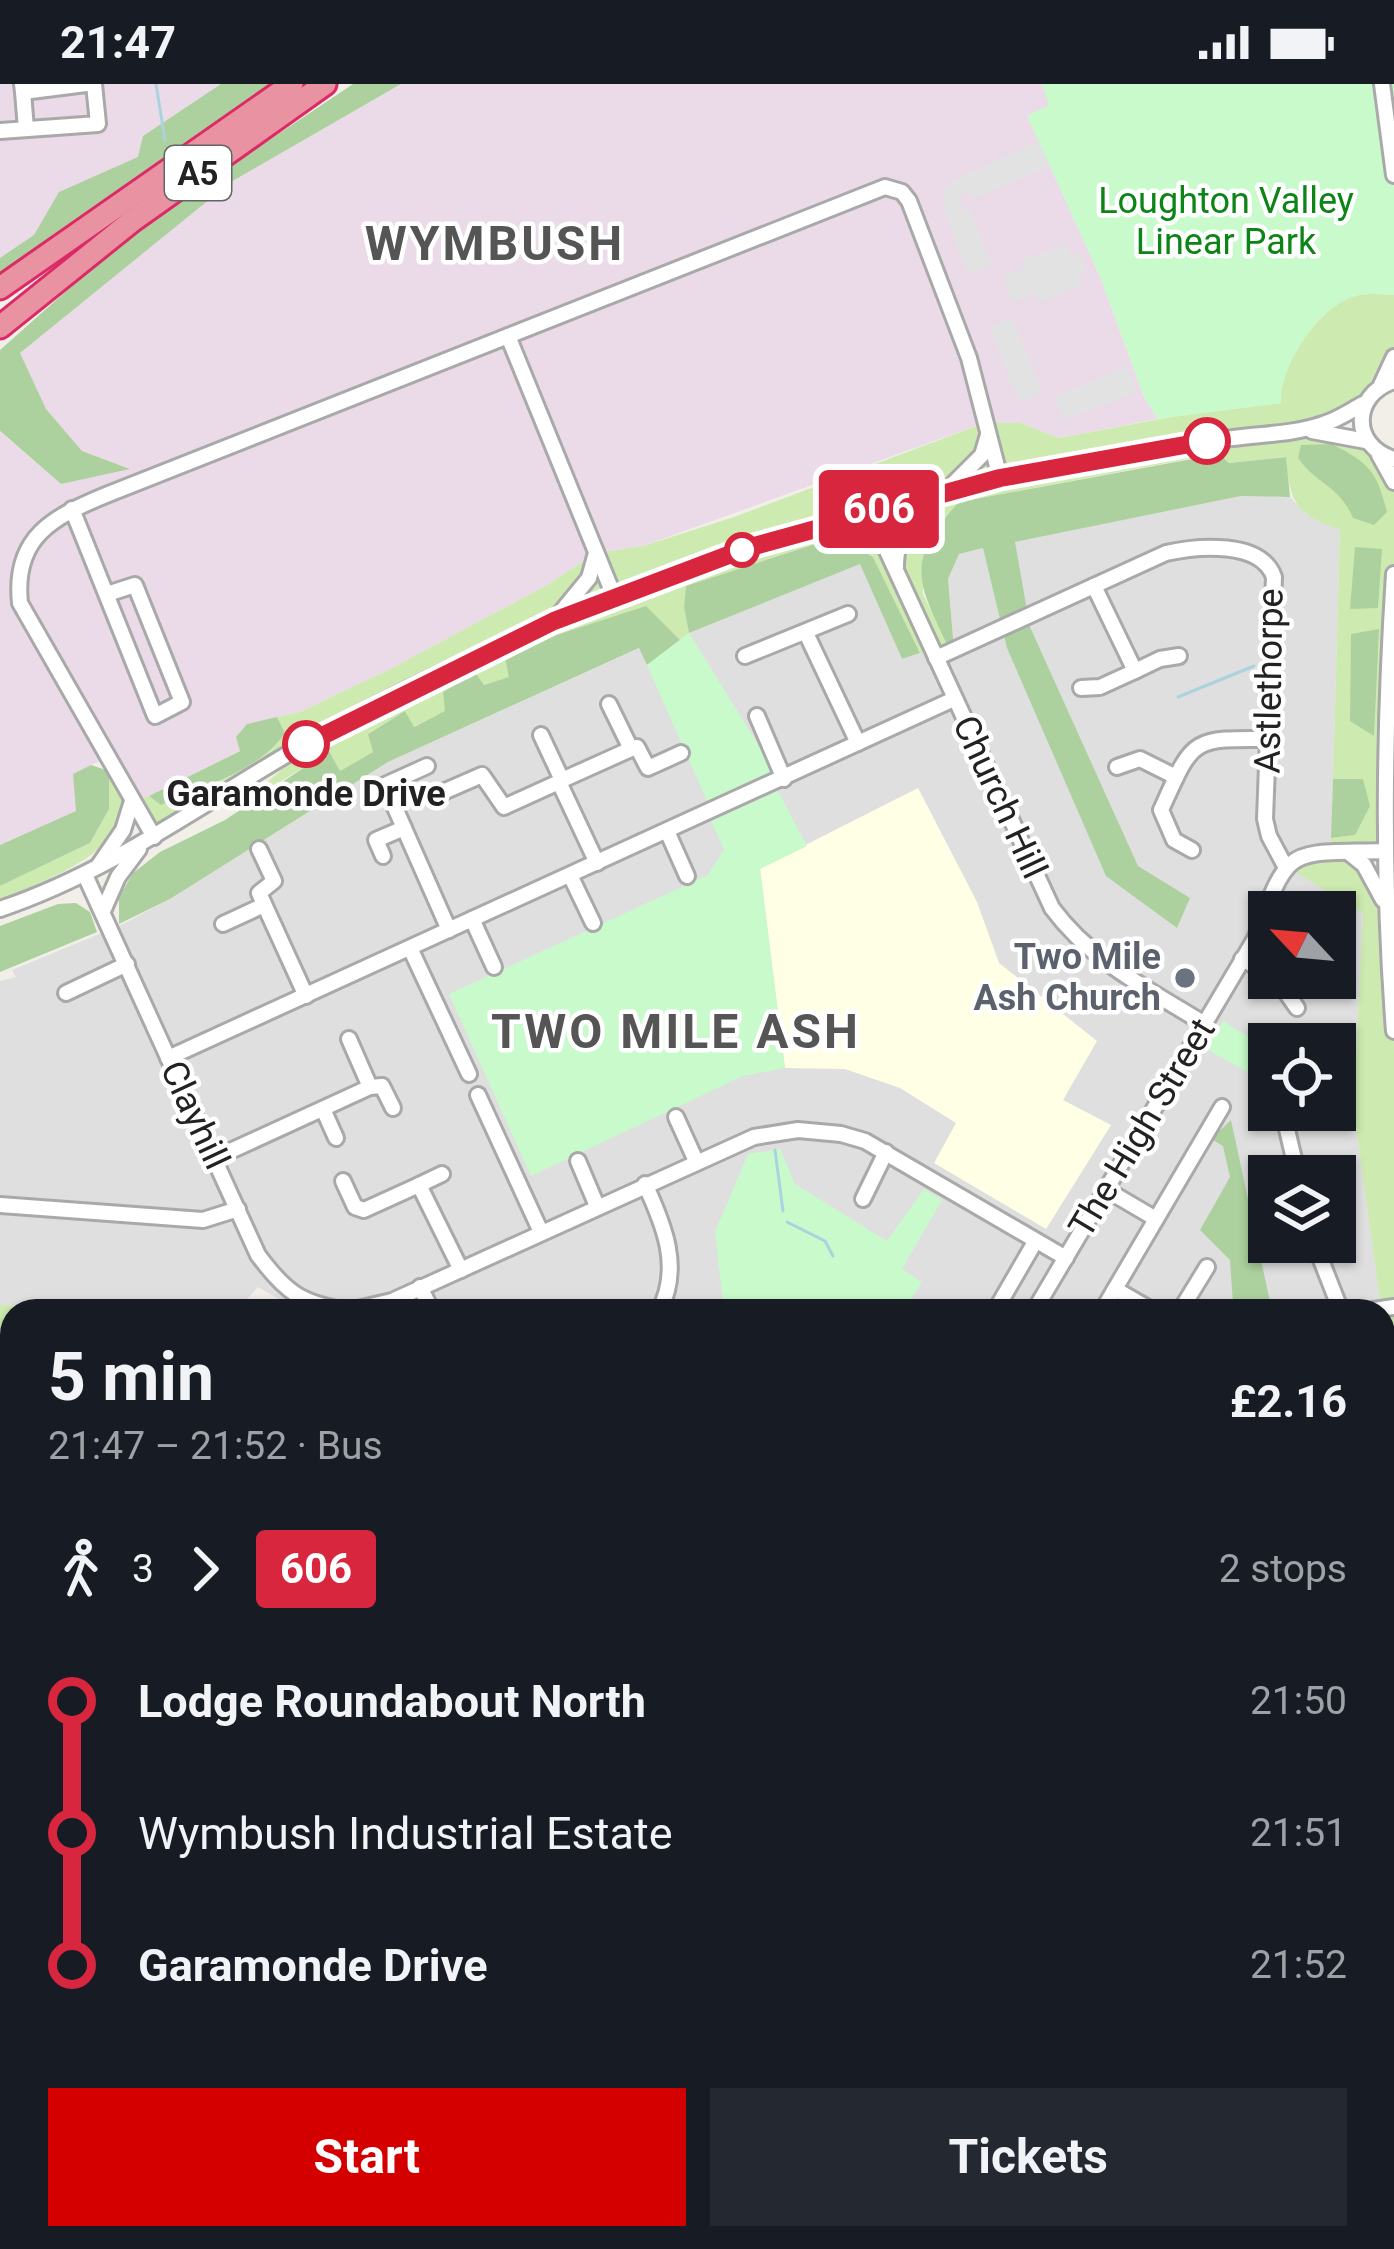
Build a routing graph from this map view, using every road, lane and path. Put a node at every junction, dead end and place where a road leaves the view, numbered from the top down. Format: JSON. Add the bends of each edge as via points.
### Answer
{"nodes":[{"id":1,"x":90,"y":84,"type":"edge"},
{"id":2,"x":292,"y":84,"type":"edge"},
{"id":3,"x":326,"y":84,"type":"edge"},
{"id":4,"x":1382,"y":84,"type":"edge"},
{"id":5,"x":22,"y":88,"type":"edge"},
{"id":6,"x":26,"y":129,"type":"junction"},
{"id":7,"x":0,"y":131,"type":"edge"},
{"id":8,"x":1394,"y":176,"type":"edge"},
{"id":9,"x":118,"y":207,"type":"junction"},
{"id":10,"x":74,"y":267,"type":"junction"},
{"id":11,"x":0,"y":288,"type":"edge"},
{"id":12,"x":0,"y":304,"type":"edge"},
{"id":13,"x":0,"y":328,"type":"edge"},
{"id":14,"x":508,"y":336,"type":"junction"},
{"id":15,"x":0,"y":340,"type":"edge"},
{"id":16,"x":1394,"y":357,"type":"edge"},
{"id":17,"x":1388,"y":383,"type":"edge"},
{"id":18,"x":1363,"y":404,"type":"junction"},
{"id":19,"x":1300,"y":430,"type":"junction"},
{"id":20,"x":989,"y":432,"type":"junction"},
{"id":21,"x":1366,"y":441,"type":"junction"},
{"id":22,"x":1386,"y":457,"type":"edge"},
{"id":23,"x":1000,"y":478,"type":"junction"},
{"id":24,"x":1394,"y":482,"type":"edge"},
{"id":25,"x":943,"y":492,"type":"junction"},
{"id":26,"x":72,"y":509,"type":"junction"},
{"id":27,"x":869,"y":512,"type":"junction"},
{"id":28,"x":596,"y":553,"type":"junction"},
{"id":29,"x":896,"y":574,"type":"junction"},
{"id":30,"x":1394,"y":574,"type":"edge"},
{"id":31,"x":1094,"y":586,"type":"junction"},
{"id":32,"x":107,"y":594,"type":"junction"},
{"id":33,"x":614,"y":596,"type":"junction"},
{"id":34,"x":848,"y":614,"type":"dead end"},
{"id":35,"x":554,"y":621,"type":"junction"},
{"id":36,"x":806,"y":633,"type":"junction"},
{"id":37,"x":745,"y":656,"type":"dead end"},
{"id":38,"x":1179,"y":656,"type":"dead end"},
{"id":39,"x":936,"y":658,"type":"junction"},
{"id":40,"x":1135,"y":671,"type":"junction"},
{"id":41,"x":1082,"y":688,"type":"dead end"},
{"id":42,"x":954,"y":699,"type":"junction"},
{"id":43,"x":609,"y":704,"type":"dead end"},
{"id":44,"x":757,"y":716,"type":"dead end"},
{"id":45,"x":541,"y":735,"type":"dead end"},
{"id":46,"x":1269,"y":740,"type":"junction"},
{"id":47,"x":858,"y":743,"type":"junction"},
{"id":48,"x":631,"y":749,"type":"junction"},
{"id":49,"x":681,"y":753,"type":"dead end"},
{"id":50,"x":427,"y":766,"type":"dead end"},
{"id":51,"x":1117,"y":767,"type":"dead end"},
{"id":52,"x":1176,"y":777,"type":"junction"},
{"id":53,"x":784,"y":779,"type":"junction"},
{"id":54,"x":560,"y":781,"type":"junction"},
{"id":55,"x":443,"y":792,"type":"dead end"},
{"id":56,"x":132,"y":801,"type":"junction"},
{"id":57,"x":369,"y":824,"type":"dead end"},
{"id":58,"x":404,"y":828,"type":"junction"},
{"id":59,"x":667,"y":831,"type":"junction"},
{"id":60,"x":376,"y":840,"type":"junction"},
{"id":61,"x":148,"y":841,"type":"junction"},
{"id":62,"x":259,"y":849,"type":"dead end"},
{"id":63,"x":1192,"y":850,"type":"dead end"},
{"id":64,"x":1385,"y":851,"type":"junction"},
{"id":65,"x":1348,"y":852,"type":"junction"},
{"id":66,"x":383,"y":856,"type":"dead end"},
{"id":67,"x":597,"y":863,"type":"junction"},
{"id":68,"x":1285,"y":866,"type":"junction"},
{"id":69,"x":90,"y":872,"type":"junction"},
{"id":70,"x":570,"y":875,"type":"junction"},
{"id":71,"x":688,"y":876,"type":"dead end"},
{"id":72,"x":1390,"y":876,"type":"edge"},
{"id":73,"x":264,"y":904,"type":"junction"},
{"id":74,"x":0,"y":909,"type":"edge"},
{"id":75,"x":103,"y":911,"type":"junction"},
{"id":76,"x":1387,"y":912,"type":"junction"},
{"id":77,"x":472,"y":920,"type":"junction"},
{"id":78,"x":592,"y":922,"type":"dead end"},
{"id":79,"x":223,"y":924,"type":"dead end"},
{"id":80,"x":448,"y":930,"type":"junction"},
{"id":81,"x":1391,"y":930,"type":"edge"},
{"id":82,"x":410,"y":948,"type":"junction"},
{"id":83,"x":1242,"y":959,"type":"junction"},
{"id":84,"x":1248,"y":962,"type":"edge"},
{"id":85,"x":127,"y":964,"type":"junction"},
{"id":86,"x":494,"y":967,"type":"dead end"},
{"id":87,"x":66,"y":993,"type":"dead end"},
{"id":88,"x":306,"y":996,"type":"junction"},
{"id":89,"x":1290,"y":999,"type":"edge"},
{"id":90,"x":1297,"y":1008,"type":"dead end"},
{"id":91,"x":1203,"y":1023,"type":"junction"},
{"id":92,"x":1394,"y":1031,"type":"edge"},
{"id":93,"x":349,"y":1039,"type":"dead end"},
{"id":94,"x":169,"y":1058,"type":"junction"},
{"id":95,"x":469,"y":1074,"type":"dead end"},
{"id":96,"x":370,"y":1087,"type":"junction"},
{"id":97,"x":478,"y":1095,"type":"dead end"},
{"id":98,"x":1222,"y":1106,"type":"dead end"},
{"id":99,"x":393,"y":1108,"type":"dead end"},
{"id":100,"x":323,"y":1109,"type":"junction"},
{"id":101,"x":676,"y":1117,"type":"dead end"},
{"id":102,"x":490,"y":1122,"type":"junction"},
{"id":103,"x":475,"y":1129,"type":"dead end"},
{"id":104,"x":336,"y":1138,"type":"dead end"},
{"id":105,"x":886,"y":1152,"type":"junction"},
{"id":106,"x":215,"y":1158,"type":"junction"},
{"id":107,"x":578,"y":1161,"type":"dead end"},
{"id":108,"x":696,"y":1161,"type":"junction"},
{"id":109,"x":442,"y":1174,"type":"dead end"},
{"id":110,"x":343,"y":1180,"type":"dead end"},
{"id":111,"x":645,"y":1184,"type":"junction"},
{"id":112,"x":419,"y":1185,"type":"junction"},
{"id":113,"x":1105,"y":1189,"type":"junction"},
{"id":114,"x":863,"y":1198,"type":"dead end"},
{"id":115,"x":0,"y":1205,"type":"edge"},
{"id":116,"x":597,"y":1206,"type":"junction"},
{"id":117,"x":238,"y":1208,"type":"junction"},
{"id":118,"x":1156,"y":1219,"type":"junction"},
{"id":119,"x":541,"y":1232,"type":"junction"},
{"id":120,"x":1035,"y":1241,"type":"junction"},
{"id":121,"x":1066,"y":1258,"type":"junction"},
{"id":122,"x":1322,"y":1263,"type":"edge"},
{"id":123,"x":1207,"y":1267,"type":"dead end"},
{"id":124,"x":460,"y":1270,"type":"junction"},
{"id":125,"x":420,"y":1287,"type":"junction"},
{"id":126,"x":1115,"y":1288,"type":"junction"},
{"id":127,"x":302,"y":1299,"type":"edge"},
{"id":128,"x":394,"y":1299,"type":"edge"},
{"id":129,"x":426,"y":1299,"type":"edge"},
{"id":130,"x":663,"y":1299,"type":"edge"},
{"id":131,"x":1002,"y":1299,"type":"edge"},
{"id":132,"x":1041,"y":1299,"type":"edge"},
{"id":133,"x":1109,"y":1299,"type":"edge"},
{"id":134,"x":1133,"y":1299,"type":"edge"},
{"id":135,"x":1187,"y":1299,"type":"edge"},
{"id":136,"x":1336,"y":1299,"type":"edge"}],
"edges":[{"from":1,"to":5,"type":"street"},
{"from":1,"to":6,"type":"street","via":[[98,124]]},
{"from":2,"to":9,"type":"highway","number":"A5"},
{"from":3,"to":10,"type":"highway","number":"A5"},
{"from":4,"to":8,"type":"street"},
{"from":5,"to":6,"type":"street"},
{"from":6,"to":7,"type":"street"},
{"from":9,"to":11,"type":"highway"},
{"from":9,"to":12,"type":"highway","number":"A5"},
{"from":10,"to":13,"type":"highway","number":"A5"},
{"from":10,"to":15,"type":"highway"},
{"from":14,"to":20,"type":"street","via":[[896,188],[909,201],[969,358]]},
{"from":14,"to":26,"type":"street"},
{"from":14,"to":28,"type":"street"},
{"from":16,"to":17,"type":"street"},
{"from":17,"to":18,"type":"street"},
{"from":18,"to":19,"type":"street"},
{"from":18,"to":21,"type":"street"},
{"from":19,"to":21,"type":"street"},
{"from":19,"to":23,"type":"street"},
{"from":20,"to":23,"type":"street"},
{"from":20,"to":25,"type":"street","via":[[982,454]]},
{"from":21,"to":22,"type":"street"},
{"from":22,"to":24,"type":"street"},
{"from":23,"to":25,"type":"street"},
{"from":25,"to":27,"type":"street"},
{"from":25,"to":29,"type":"street","via":[[902,534]]},
{"from":26,"to":32,"type":"street"},
{"from":26,"to":56,"type":"street","via":[[37,535],[19,574],[20,602]]},
{"from":27,"to":29,"type":"street","name":"Church Hill"},
{"from":27,"to":33,"type":"street"},
{"from":28,"to":33,"type":"street"},
{"from":28,"to":35,"type":"street","via":[[589,578]]},
{"from":29,"to":39,"type":"street","name":"Church Hill"},
{"from":30,"to":64,"type":"street"},
{"from":31,"to":39,"type":"street","name":"Astlethorpe"},
{"from":31,"to":40,"type":"street"},
{"from":31,"to":46,"type":"street","name":"Astlethorpe","via":[[1183,549],[1261,557],[1274,577]]},
{"from":32,"to":32,"type":"street","via":[[155,716],[182,702],[135,585]]},
{"from":33,"to":35,"type":"street"},
{"from":34,"to":36,"type":"street"},
{"from":35,"to":61,"type":"street","via":[[321,735]]},
{"from":36,"to":37,"type":"street"},
{"from":36,"to":47,"type":"street"},
{"from":38,"to":40,"type":"street"},
{"from":39,"to":42,"type":"street","name":"Church Hill"},
{"from":40,"to":41,"type":"street"},
{"from":42,"to":47,"type":"street"},
{"from":42,"to":91,"type":"street","name":"Church Hill","via":[[1052,908],[1074,938]]},
{"from":43,"to":48,"type":"street"},
{"from":44,"to":53,"type":"street"},
{"from":45,"to":54,"type":"street"},
{"from":46,"to":52,"type":"street","via":[[1204,740]]},
{"from":46,"to":68,"type":"street","name":"Astlethorpe","via":[[1265,819]]},
{"from":47,"to":53,"type":"street"},
{"from":48,"to":49,"type":"street","via":[[648,768]]},
{"from":48,"to":54,"type":"street"},
{"from":50,"to":58,"type":"street","via":[[386,785]]},
{"from":51,"to":52,"type":"street","via":[[1140,759]]},
{"from":52,"to":63,"type":"street","via":[[1161,817],[1174,840]]},
{"from":53,"to":59,"type":"street"},
{"from":54,"to":55,"type":"street","via":[[504,807],[482,775]]},
{"from":54,"to":67,"type":"street"},
{"from":56,"to":61,"type":"street"},
{"from":56,"to":69,"type":"street","via":[[123,830]]},
{"from":57,"to":60,"type":"street"},
{"from":58,"to":60,"type":"street"},
{"from":58,"to":80,"type":"street"},
{"from":59,"to":67,"type":"street"},
{"from":59,"to":71,"type":"street"},
{"from":60,"to":66,"type":"street"},
{"from":61,"to":69,"type":"street"},
{"from":61,"to":75,"type":"street"},
{"from":62,"to":73,"type":"street","via":[[274,880],[259,893]]},
{"from":64,"to":65,"type":"street"},
{"from":64,"to":72,"type":"street"},
{"from":65,"to":68,"type":"street","via":[[1312,852]]},
{"from":65,"to":76,"type":"street","via":[[1376,882]]},
{"from":67,"to":70,"type":"street"},
{"from":68,"to":83,"type":"street","name":"The High Street"},
{"from":69,"to":74,"type":"street"},
{"from":69,"to":75,"type":"street","name":"Clayhill"},
{"from":70,"to":77,"type":"street"},
{"from":70,"to":78,"type":"street"},
{"from":72,"to":76,"type":"street"},
{"from":73,"to":79,"type":"street"},
{"from":73,"to":88,"type":"street"},
{"from":75,"to":85,"type":"street","name":"Clayhill"},
{"from":76,"to":81,"type":"street"},
{"from":77,"to":80,"type":"street"},
{"from":77,"to":86,"type":"street"},
{"from":80,"to":82,"type":"street"},
{"from":81,"to":92,"type":"street"},
{"from":82,"to":88,"type":"street"},
{"from":82,"to":95,"type":"street"},
{"from":83,"to":84,"type":"street"},
{"from":83,"to":91,"type":"street","name":"The High Street"},
{"from":85,"to":87,"type":"street"},
{"from":85,"to":94,"type":"street","name":"Clayhill"},
{"from":88,"to":94,"type":"street"},
{"from":89,"to":90,"type":"street"},
{"from":91,"to":113,"type":"street","name":"The High Street"},
{"from":93,"to":96,"type":"street"},
{"from":94,"to":106,"type":"street","name":"Clayhill"},
{"from":96,"to":99,"type":"street","via":[[382,1086]]},
{"from":96,"to":100,"type":"street"},
{"from":97,"to":102,"type":"street"},
{"from":98,"to":118,"type":"street"},
{"from":100,"to":104,"type":"street"},
{"from":100,"to":106,"type":"street"},
{"from":101,"to":108,"type":"street"},
{"from":102,"to":103,"type":"street"},
{"from":102,"to":119,"type":"street"},
{"from":105,"to":108,"type":"street","name":"Clayhill","via":[[841,1134],[798,1130],[754,1137]]},
{"from":105,"to":114,"type":"street"},
{"from":105,"to":120,"type":"street","name":"Clayhill"},
{"from":106,"to":117,"type":"street","name":"Clayhill"},
{"from":107,"to":116,"type":"street"},
{"from":108,"to":111,"type":"street","name":"Clayhill"},
{"from":109,"to":112,"type":"street"},
{"from":110,"to":112,"type":"street","via":[[364,1210]]},
{"from":111,"to":116,"type":"street","name":"Clayhill"},
{"from":111,"to":130,"type":"street","via":[[670,1250]]},
{"from":112,"to":124,"type":"street"},
{"from":113,"to":118,"type":"street"},
{"from":113,"to":121,"type":"street","name":"The High Street"},
{"from":115,"to":117,"type":"street","via":[[203,1220]]},
{"from":116,"to":119,"type":"street","name":"Clayhill"},
{"from":117,"to":127,"type":"street","name":"Clayhill","via":[[258,1255]]},
{"from":118,"to":126,"type":"street"},
{"from":119,"to":124,"type":"street","name":"Clayhill"},
{"from":120,"to":121,"type":"street","name":"The High Street"},
{"from":120,"to":131,"type":"street","name":"The High Street"},
{"from":121,"to":132,"type":"street","name":"The High Street"},
{"from":122,"to":136,"type":"street"},
{"from":123,"to":135,"type":"street"},
{"from":124,"to":125,"type":"street","name":"Clayhill"},
{"from":125,"to":128,"type":"street","name":"Clayhill"},
{"from":125,"to":129,"type":"street"},
{"from":126,"to":133,"type":"street"},
{"from":126,"to":134,"type":"street"}]}
